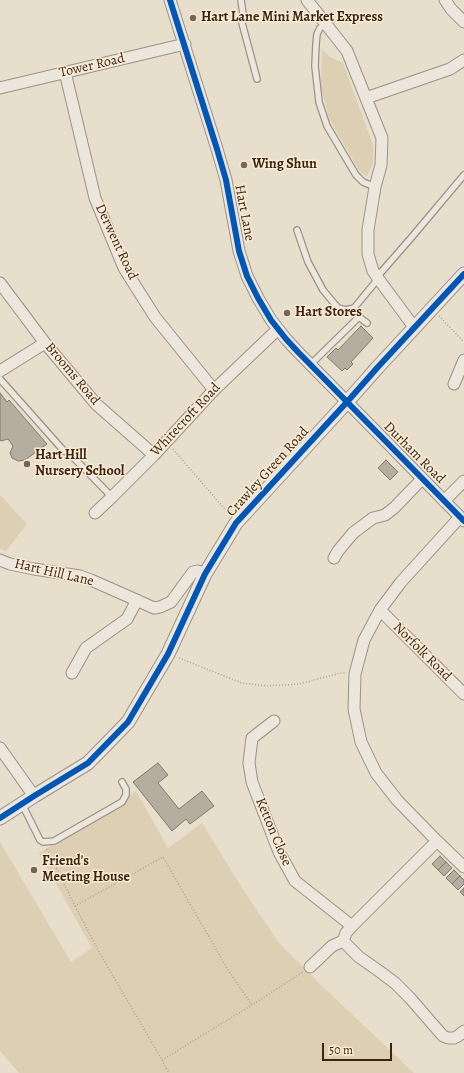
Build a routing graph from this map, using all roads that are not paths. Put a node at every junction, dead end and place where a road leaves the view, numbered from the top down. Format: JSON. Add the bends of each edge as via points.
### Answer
{"nodes":[{"id":1,"x":170,"y":0,"type":"edge"},
{"id":2,"x":242,"y":0,"type":"edge"},
{"id":3,"x":307,"y":0,"type":"edge"},
{"id":4,"x":445,"y":0,"type":"edge"},
{"id":5,"x":464,"y":22,"type":"edge"},
{"id":6,"x":326,"y":24,"type":"junction"},
{"id":7,"x":185,"y":44,"type":"junction"},
{"id":8,"x":464,"y":60,"type":"edge"},
{"id":9,"x":65,"y":72,"type":"junction"},
{"id":10,"x":257,"y":79,"type":"dead end"},
{"id":11,"x":0,"y":88,"type":"edge"},
{"id":12,"x":366,"y":98,"type":"junction"},
{"id":13,"x":464,"y":174,"type":"edge"},
{"id":14,"x":376,"y":187,"type":"junction"},
{"id":15,"x":297,"y":230,"type":"dead end"},
{"id":16,"x":464,"y":274,"type":"edge"},
{"id":17,"x":377,"y":278,"type":"junction"},
{"id":18,"x":0,"y":283,"type":"edge"},
{"id":19,"x":367,"y":323,"type":"dead end"},
{"id":20,"x":414,"y":327,"type":"junction"},
{"id":21,"x":278,"y":329,"type":"junction"},
{"id":22,"x":45,"y":343,"type":"junction"},
{"id":23,"x":464,"y":360,"type":"edge"},
{"id":24,"x":310,"y":365,"type":"junction"},
{"id":25,"x":0,"y":371,"type":"edge"},
{"id":26,"x":0,"y":379,"type":"edge"},
{"id":27,"x":454,"y":384,"type":"dead end"},
{"id":28,"x":214,"y":390,"type":"junction"},
{"id":29,"x":347,"y":402,"type":"junction"},
{"id":30,"x":154,"y":455,"type":"junction"},
{"id":31,"x":422,"y":479,"type":"junction"},
{"id":32,"x":464,"y":481,"type":"edge"},
{"id":33,"x":112,"y":498,"type":"junction"},
{"id":34,"x":444,"y":501,"type":"junction"},
{"id":35,"x":95,"y":513,"type":"dead end"},
{"id":36,"x":462,"y":519,"type":"edge"},
{"id":37,"x":334,"y":558,"type":"dead end"},
{"id":38,"x":0,"y":560,"type":"edge"},
{"id":39,"x":205,"y":574,"type":"junction"},
{"id":40,"x":137,"y":600,"type":"junction"},
{"id":41,"x":380,"y":610,"type":"junction"},
{"id":42,"x":72,"y":673,"type":"dead end"},
{"id":43,"x":464,"y":694,"type":"edge"},
{"id":44,"x":274,"y":721,"type":"dead end"},
{"id":45,"x":0,"y":748,"type":"edge"},
{"id":46,"x":122,"y":782,"type":"dead end"},
{"id":47,"x":34,"y":796,"type":"junction"},
{"id":48,"x":22,"y":804,"type":"junction"},
{"id":49,"x":0,"y":818,"type":"edge"},
{"id":50,"x":437,"y":841,"type":"junction"},
{"id":51,"x":464,"y":866,"type":"edge"},
{"id":52,"x":352,"y":926,"type":"junction"},
{"id":53,"x":342,"y":942,"type":"junction"},
{"id":54,"x":310,"y":967,"type":"road end"},
{"id":55,"x":464,"y":1031,"type":"edge"}],
"edges":[{"from":1,"to":7,"type":"street","name":"Hart Lane"},
{"from":2,"to":10,"type":"lane","via":[[242,24]]},
{"from":3,"to":6,"type":"street"},
{"from":4,"to":5,"type":"street"},
{"from":6,"to":12,"type":"street","via":[[347,51]]},
{"from":6,"to":14,"type":"lane","via":[[317,34],[316,44],[315,66],[319,102],[327,126],[356,175],[363,182]]},
{"from":7,"to":9,"type":"street","name":"Tower Road"},
{"from":7,"to":21,"type":"street","name":"Hart Lane","via":[[223,168],[243,264],[258,298]]},
{"from":8,"to":12,"type":"street","via":[[450,69]]},
{"from":9,"to":11,"type":"street","name":"Tower Road"},
{"from":9,"to":28,"type":"street","name":"Derwent Road","via":[[95,198],[124,268],[155,317]]},
{"from":12,"to":14,"type":"street","via":[[382,138],[381,165]]},
{"from":13,"to":17,"type":"lane"},
{"from":14,"to":17,"type":"street","via":[[368,230],[368,254]]},
{"from":15,"to":17,"type":"lane","via":[[308,262],[323,290],[338,308],[354,308]]},
{"from":16,"to":20,"type":"street","name":"Crawley Green Road"},
{"from":17,"to":20,"type":"street"},
{"from":18,"to":22,"type":"street","name":"Brooms Road"},
{"from":19,"to":24,"type":"lane","via":[[360,317]]},
{"from":20,"to":29,"type":"street","name":"Crawley Green Road"},
{"from":21,"to":24,"type":"street","name":"Hart Lane"},
{"from":21,"to":28,"type":"street","name":"Whitecroft Road"},
{"from":22,"to":25,"type":"street"},
{"from":22,"to":30,"type":"street","name":"Brooms Road","via":[[96,404]]},
{"from":23,"to":27,"type":"street"},
{"from":24,"to":29,"type":"street","name":"Hart Lane"},
{"from":26,"to":33,"type":"lane","via":[[64,451],[68,452]]},
{"from":28,"to":30,"type":"street","name":"Whitecroft Road"},
{"from":29,"to":31,"type":"street","name":"Durham Road"},
{"from":29,"to":39,"type":"street","name":"Crawley Green Road","via":[[236,523]]},
{"from":30,"to":33,"type":"street","name":"Whitecroft Road"},
{"from":31,"to":34,"type":"street","name":"Durham Road"},
{"from":31,"to":37,"type":"street","via":[[394,508],[385,515],[373,518],[353,533]]},
{"from":32,"to":34,"type":"street"},
{"from":33,"to":35,"type":"street","name":"Whitecroft Road"},
{"from":34,"to":36,"type":"street","name":"Durham Road"},
{"from":36,"to":41,"type":"street","via":[[401,582]]},
{"from":38,"to":40,"type":"street","name":"Hart Hill Lane","via":[[34,569],[80,576]]},
{"from":39,"to":40,"type":"street","name":"Hart Hill Lane","via":[[192,572],[171,602],[160,607],[154,608]]},
{"from":39,"to":47,"type":"street","name":"Crawley Green Road","via":[[168,654],[128,722],[88,763]]},
{"from":40,"to":42,"type":"street","via":[[126,619],[86,648]]},
{"from":41,"to":43,"type":"street","name":"Norfolk Road"},
{"from":41,"to":50,"type":"street","via":[[364,640],[355,674],[354,709],[361,742],[376,773],[397,800]]},
{"from":44,"to":52,"type":"street","name":"Ketton Close","via":[[252,738],[249,763],[252,782],[279,852],[295,881]]},
{"from":45,"to":47,"type":"street"},
{"from":46,"to":48,"type":"lane","via":[[126,789],[122,802],[54,841],[40,840]]},
{"from":47,"to":48,"type":"street","name":"Crawley Green Road"},
{"from":48,"to":49,"type":"street","name":"Crawley Green Road"},
{"from":50,"to":51,"type":"street"},
{"from":50,"to":52,"type":"street"},
{"from":52,"to":53,"type":"street"},
{"from":53,"to":54,"type":"street","via":[[332,946]]},
{"from":53,"to":55,"type":"street","via":[[394,983],[443,1036],[454,1038]]}]}
